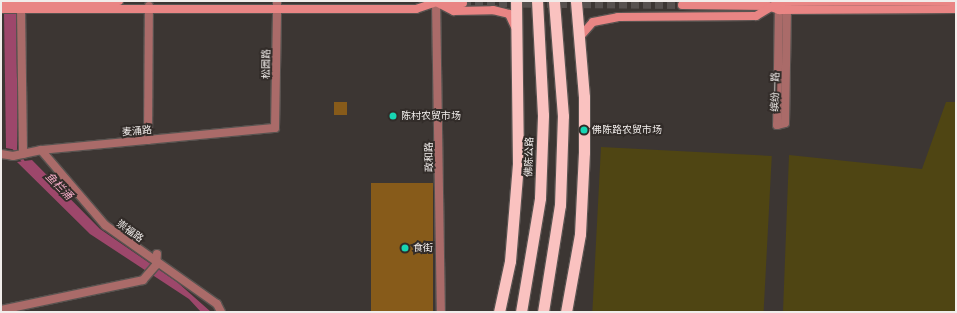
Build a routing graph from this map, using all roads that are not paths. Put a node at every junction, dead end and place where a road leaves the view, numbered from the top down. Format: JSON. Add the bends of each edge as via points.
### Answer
{"nodes":[{"id":1,"x":119,"y":1,"type":"edge"},
{"id":2,"x":436,"y":1,"type":"edge"},
{"id":3,"x":516,"y":1,"type":"edge"},
{"id":4,"x":537,"y":1,"type":"edge"},
{"id":5,"x":554,"y":1,"type":"edge"},
{"id":6,"x":576,"y":1,"type":"edge"},
{"id":7,"x":760,"y":1,"type":"edge"},
{"id":8,"x":956,"y":1,"type":"edge"},
{"id":9,"x":1,"y":2,"type":"edge"},
{"id":10,"x":463,"y":3,"type":"dead end"},
{"id":11,"x":25,"y":4,"type":"edge"},
{"id":12,"x":277,"y":4,"type":"edge"},
{"id":13,"x":783,"y":4,"type":"edge"},
{"id":14,"x":682,"y":5,"type":"dead end"},
{"id":15,"x":149,"y":6,"type":"junction"},
{"id":16,"x":768,"y":6,"type":"junction"},
{"id":17,"x":1,"y":9,"type":"edge"},
{"id":18,"x":956,"y":9,"type":"edge"},
{"id":19,"x":518,"y":38,"type":"junction"},
{"id":20,"x":579,"y":38,"type":"junction"},
{"id":21,"x":275,"y":128,"type":"joint"},
{"id":22,"x":148,"y":140,"type":"junction"},
{"id":23,"x":41,"y":150,"type":"junction"},
{"id":24,"x":1,"y":154,"type":"edge"},
{"id":25,"x":23,"y":154,"type":"junction"},
{"id":26,"x":157,"y":254,"type":"dead end"},
{"id":27,"x":157,"y":264,"type":"junction"},
{"id":28,"x":1,"y":310,"type":"edge"},
{"id":29,"x":221,"y":312,"type":"edge"},
{"id":30,"x":441,"y":312,"type":"edge"},
{"id":31,"x":499,"y":312,"type":"edge"},
{"id":32,"x":521,"y":312,"type":"edge"},
{"id":33,"x":543,"y":312,"type":"edge"},
{"id":34,"x":566,"y":312,"type":"edge"}],
"edges":[{"from":1,"to":11,"type":"main road"},
{"from":2,"to":10,"type":"main road"},
{"from":2,"to":12,"type":"main road","via":[[416,9]]},
{"from":2,"to":19,"type":"main road","via":[[454,11],[493,10],[509,14]]},
{"from":2,"to":30,"type":"street","name":"政和路"},
{"from":3,"to":19,"type":"highway"},
{"from":4,"to":32,"type":"highway","name":"佛陈公路","via":[[543,115],[540,198]]},
{"from":5,"to":33,"type":"highway","via":[[563,116],[560,205]]},
{"from":6,"to":20,"type":"highway"},
{"from":7,"to":16,"type":"main road"},
{"from":8,"to":13,"type":"main road"},
{"from":9,"to":11,"type":"main road"},
{"from":11,"to":15,"type":"main road"},
{"from":11,"to":17,"type":"main road"},
{"from":11,"to":25,"type":"street"},
{"from":12,"to":15,"type":"main road"},
{"from":12,"to":21,"type":"street","name":"松园路"},
{"from":13,"to":13,"type":"street","name":"缤纷一路","via":[[777,125],[784,123]]},
{"from":13,"to":16,"type":"main road"},
{"from":13,"to":18,"type":"main road"},
{"from":14,"to":16,"type":"main road"},
{"from":15,"to":22,"type":"street"},
{"from":16,"to":20,"type":"main road","via":[[756,16],[618,17],[593,22]]},
{"from":19,"to":31,"type":"highway","via":[[518,163],[510,261]]},
{"from":20,"to":34,"type":"highway","via":[[584,160],[580,234]]},
{"from":21,"to":22,"type":"street","name":"麦涌路"},
{"from":22,"to":23,"type":"street","name":"麦涌路"},
{"from":23,"to":25,"type":"street","name":"麦涌路"},
{"from":23,"to":27,"type":"street","name":"崇福路","via":[[105,225]]},
{"from":24,"to":25,"type":"street","name":"麦涌路"},
{"from":26,"to":27,"type":"street"},
{"from":27,"to":28,"type":"street","via":[[146,276]]},
{"from":27,"to":29,"type":"street","name":"崇福路","via":[[217,304]]}]}
